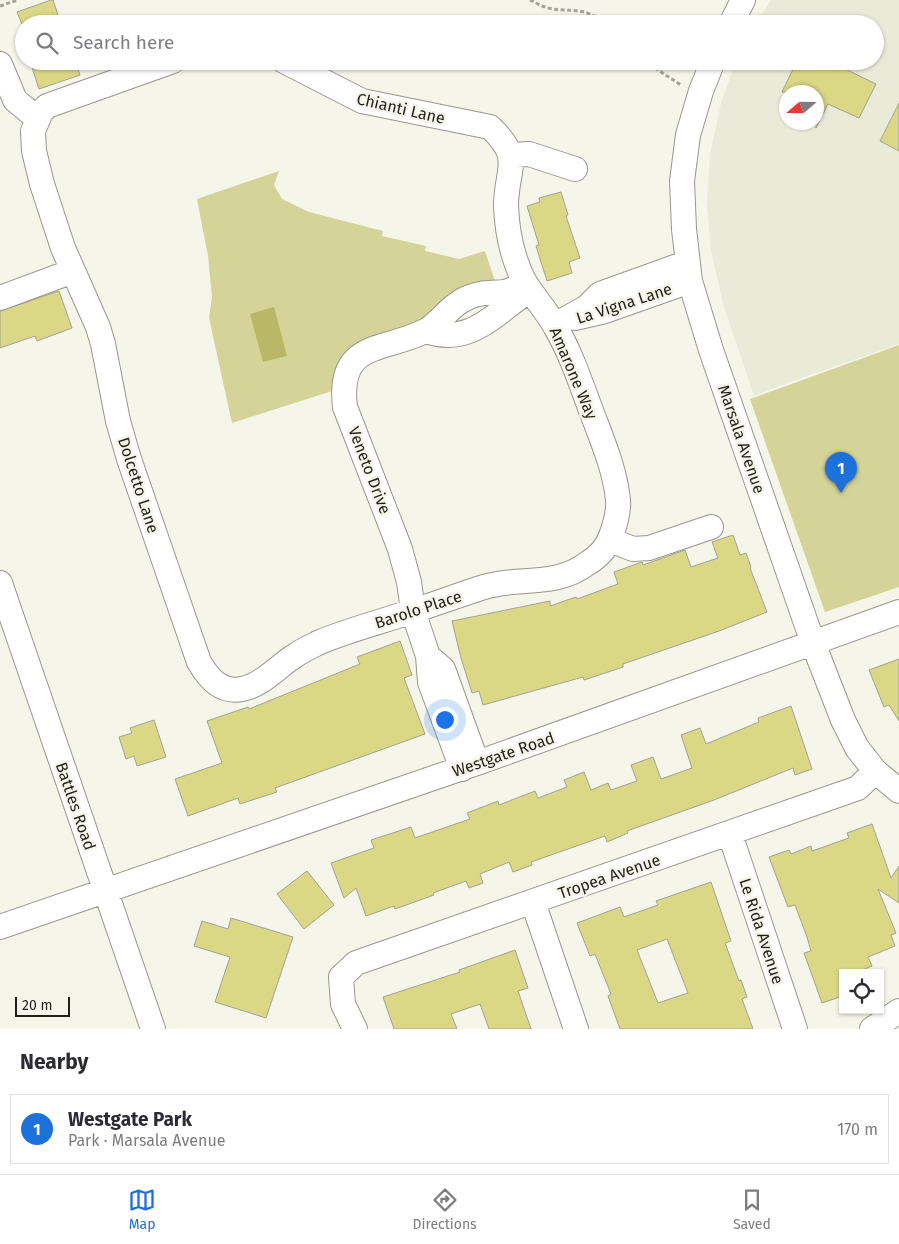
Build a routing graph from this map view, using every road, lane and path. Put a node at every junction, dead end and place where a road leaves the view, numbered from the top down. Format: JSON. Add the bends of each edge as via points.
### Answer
{"nodes":[{"id":1,"x":18,"y":0,"type":"edge"},
{"id":2,"x":530,"y":0,"type":"edge"},
{"id":3,"x":743,"y":0,"type":"edge"},
{"id":4,"x":0,"y":6,"type":"edge"},
{"id":5,"x":590,"y":15,"type":"edge"},
{"id":6,"x":735,"y":15,"type":"edge"},
{"id":7,"x":0,"y":64,"type":"edge"},
{"id":8,"x":148,"y":70,"type":"edge"},
{"id":9,"x":301,"y":70,"type":"edge"},
{"id":10,"x":657,"y":70,"type":"edge"},
{"id":11,"x":709,"y":70,"type":"edge"},
{"id":12,"x":701,"y":91,"type":"junction"},
{"id":13,"x":38,"y":119,"type":"junction"},
{"id":14,"x":510,"y":155,"type":"junction"},
{"id":15,"x":575,"y":170,"type":"dead end"},
{"id":16,"x":73,"y":271,"type":"junction"},
{"id":17,"x":688,"y":272,"type":"junction"},
{"id":18,"x":528,"y":286,"type":"junction"},
{"id":19,"x":0,"y":298,"type":"edge"},
{"id":20,"x":555,"y":325,"type":"junction"},
{"id":21,"x":711,"y":527,"type":"dead end"},
{"id":22,"x":610,"y":540,"type":"junction"},
{"id":23,"x":0,"y":583,"type":"edge"},
{"id":24,"x":412,"y":612,"type":"junction"},
{"id":25,"x":899,"y":612,"type":"edge"},
{"id":26,"x":813,"y":643,"type":"junction"},
{"id":27,"x":225,"y":689,"type":"joint"},
{"id":28,"x":470,"y":766,"type":"junction"},
{"id":29,"x":875,"y":771,"type":"junction"},
{"id":30,"x":899,"y":791,"type":"edge"},
{"id":31,"x":730,"y":834,"type":"junction"},
{"id":32,"x":105,"y":890,"type":"junction"},
{"id":33,"x":533,"y":902,"type":"junction"},
{"id":34,"x":0,"y":927,"type":"edge"},
{"id":35,"x":899,"y":1011,"type":"edge"},
{"id":36,"x":153,"y":1029,"type":"edge"},
{"id":37,"x":355,"y":1029,"type":"edge"},
{"id":38,"x":576,"y":1029,"type":"edge"},
{"id":39,"x":795,"y":1029,"type":"edge"},
{"id":40,"x":872,"y":1029,"type":"edge"}],
"edges":[{"from":1,"to":4,"type":"path"},
{"from":2,"to":5,"type":"path","via":[[546,8],[580,10]]},
{"from":3,"to":6,"type":"street"},
{"from":7,"to":13,"type":"street","via":[[15,100]]},
{"from":8,"to":13,"type":"street","via":[[47,106]]},
{"from":9,"to":14,"type":"street","name":"Chianti Lane","via":[[362,102],[490,127],[499,135]]},
{"from":10,"to":12,"type":"path","via":[[678,84]]},
{"from":11,"to":12,"type":"street","name":"Marsala Avenue"},
{"from":12,"to":17,"type":"street","name":"Marsala Avenue","via":[[688,135],[682,181]]},
{"from":13,"to":16,"type":"street","name":"Dolcetto Lane","via":[[33,131],[34,151],[51,216]]},
{"from":14,"to":15,"type":"street","via":[[529,154]]},
{"from":14,"to":18,"type":"street","name":"Amarone Way","via":[[512,166],[506,204],[510,244]]},
{"from":16,"to":19,"type":"street"},
{"from":16,"to":27,"type":"street","name":"Dolcetto Lane","via":[[98,327],[129,459],[200,662],[216,684]]},
{"from":17,"to":20,"type":"street","name":"La Vigna Lane","via":[[605,311]]},
{"from":17,"to":26,"type":"street","name":"Marsala Avenue","via":[[708,341]]},
{"from":18,"to":20,"type":"street","name":"Amarone Way"},
{"from":18,"to":24,"type":"street","name":"Veneto Drive","via":[[464,299],[426,331],[376,347],[362,355],[351,365],[346,376],[343,390],[345,407],[400,549],[409,582]]},
{"from":20,"to":22,"type":"street","name":"Amarone Way","via":[[583,388],[613,474],[618,503]]},
{"from":21,"to":22,"type":"street","via":[[649,548],[633,549]]},
{"from":22,"to":24,"type":"street","name":"Barolo Place","via":[[598,557],[586,566],[556,579],[487,586]]},
{"from":23,"to":32,"type":"street","name":"Battles Road"},
{"from":24,"to":27,"type":"street","name":"Barolo Place","via":[[319,643],[295,655],[257,682],[242,689]]},
{"from":24,"to":28,"type":"street","name":"Veneto Drive","via":[[428,656],[430,682]]},
{"from":25,"to":26,"type":"street","name":"Westgate Road"},
{"from":26,"to":28,"type":"street","name":"Westgate Road"},
{"from":26,"to":29,"type":"street","name":"Marsala Avenue","via":[[842,720],[857,748]]},
{"from":28,"to":32,"type":"street","name":"Westgate Road"},
{"from":29,"to":30,"type":"street","name":"Marsala Avenue"},
{"from":29,"to":31,"type":"street","name":"Tropea Avenue","via":[[858,788]]},
{"from":31,"to":33,"type":"street","name":"Tropea Avenue"},
{"from":31,"to":39,"type":"street","name":"Le Rida Avenue"},
{"from":32,"to":34,"type":"street","name":"Westgate Road"},
{"from":32,"to":36,"type":"street","name":"Battles Road"},
{"from":33,"to":37,"type":"street","name":"Tropea Avenue","via":[[356,963],[341,977],[343,1004]]},
{"from":33,"to":38,"type":"street"},
{"from":35,"to":40,"type":"street"}]}
